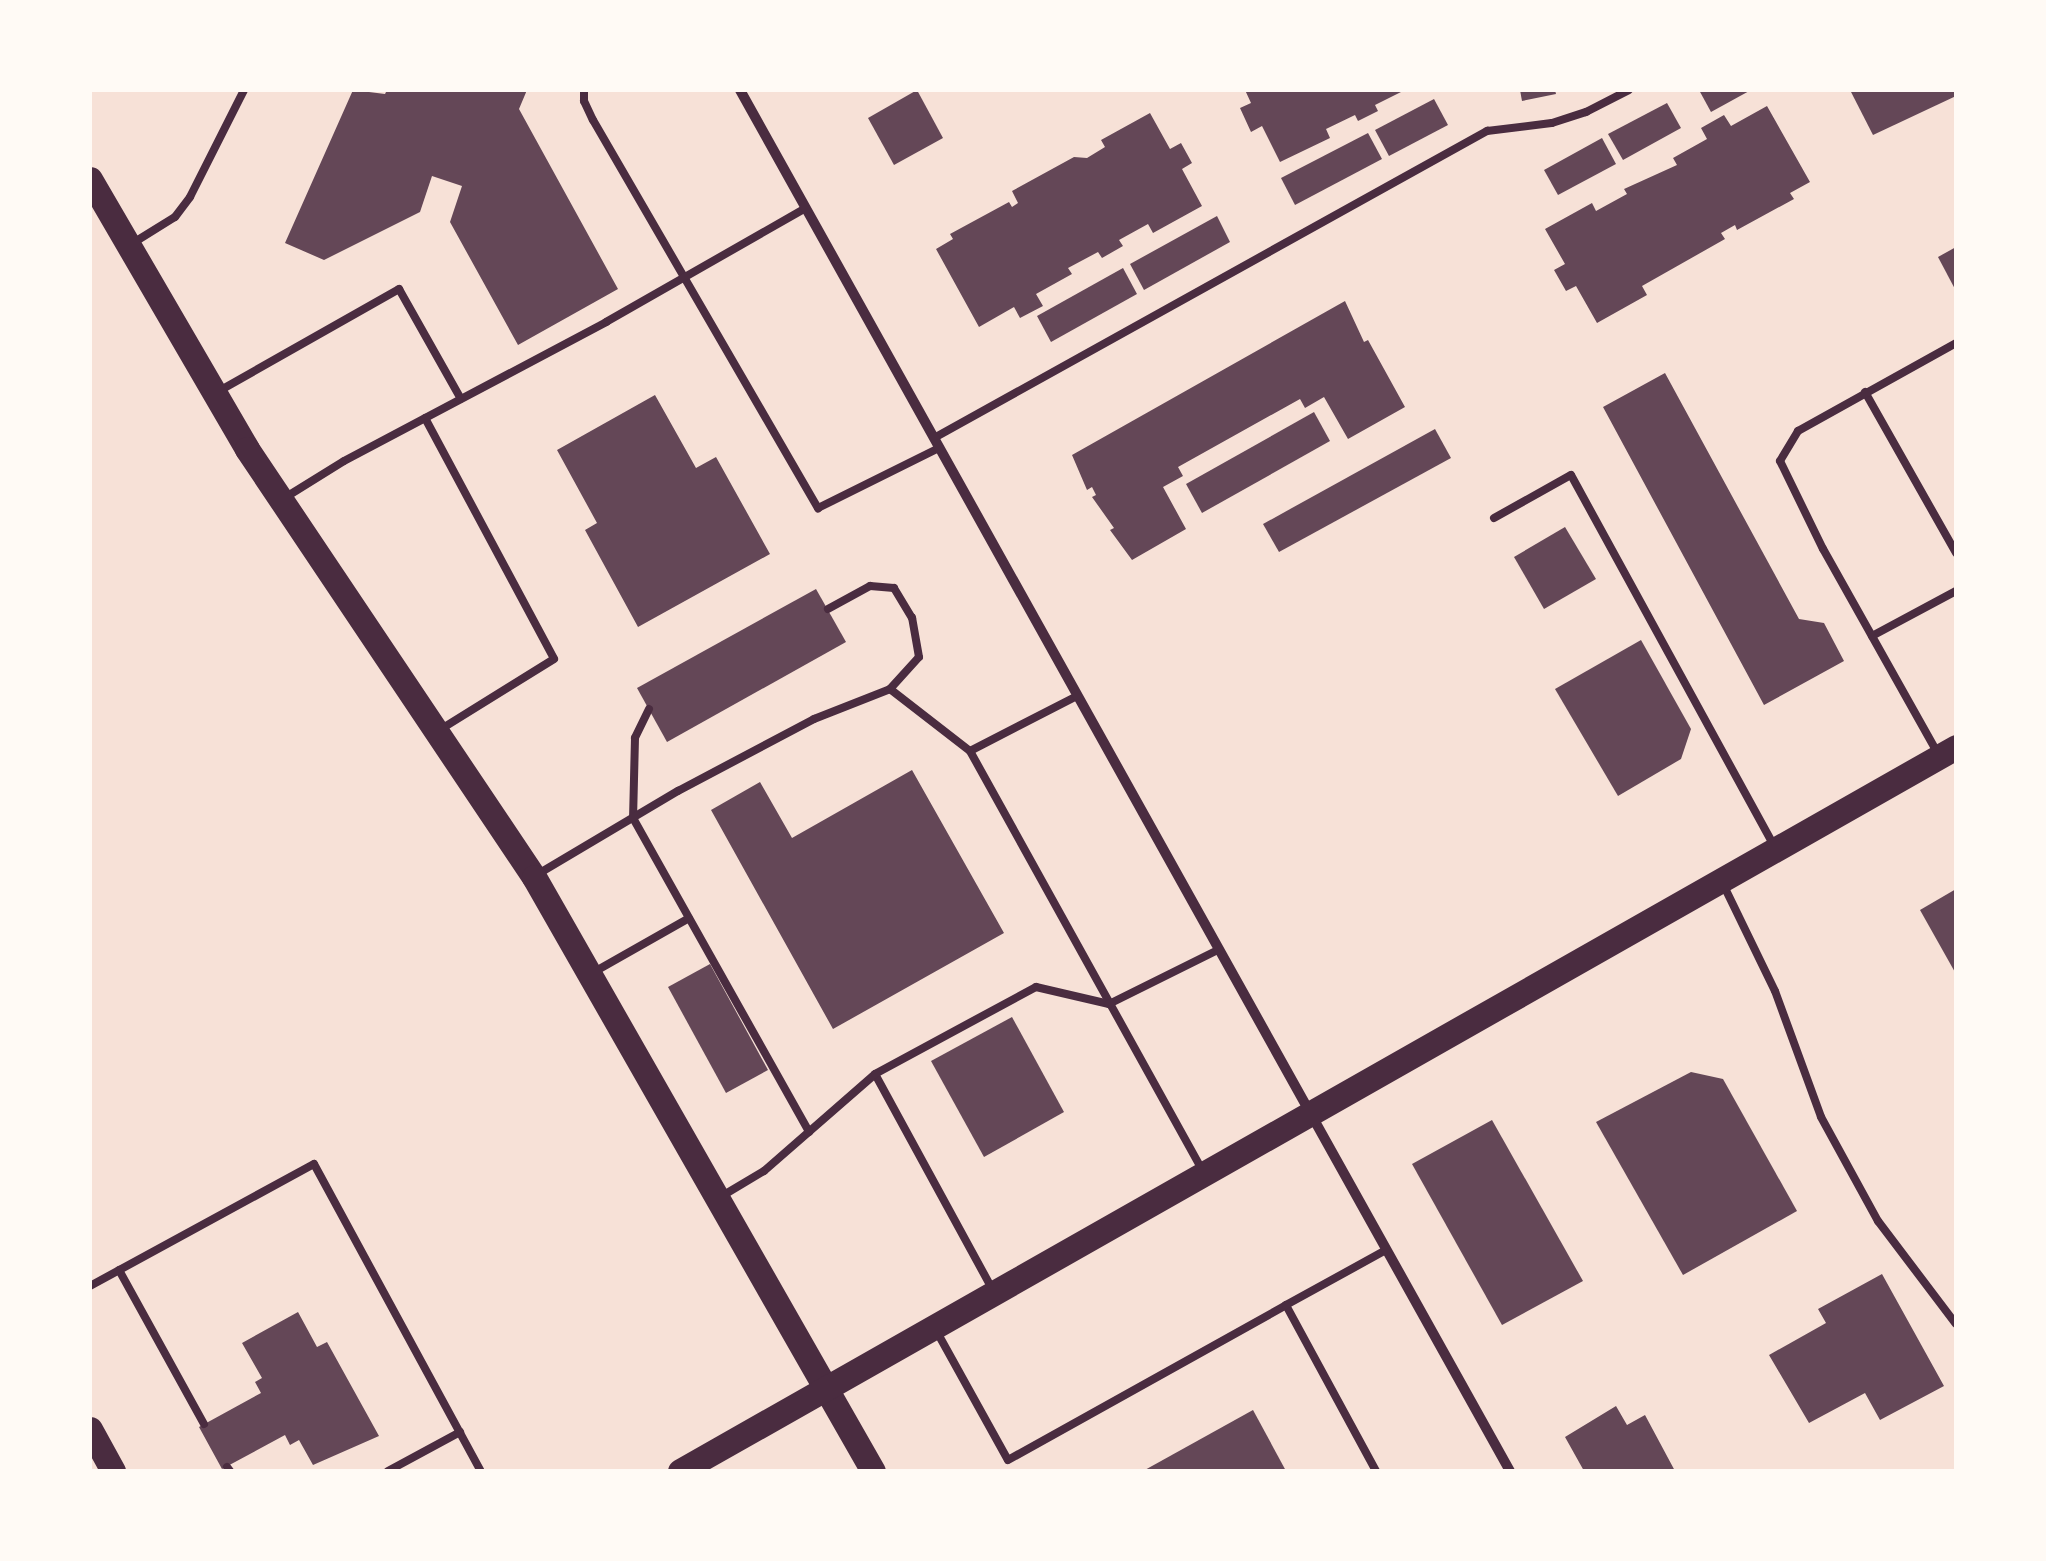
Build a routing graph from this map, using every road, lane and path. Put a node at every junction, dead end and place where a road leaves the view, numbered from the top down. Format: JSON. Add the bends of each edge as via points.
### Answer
{"nodes":[{"id":1,"x":244,"y":90,"type":"edge"},
{"id":2,"x":584,"y":90,"type":"edge"},
{"id":3,"x":740,"y":90,"type":"edge"},
{"id":4,"x":1628,"y":90,"type":"edge"},
{"id":5,"x":90,"y":179,"type":"edge"},
{"id":6,"x":806,"y":208,"type":"junction"},
{"id":7,"x":129,"y":246,"type":"junction"},
{"id":8,"x":684,"y":276,"type":"junction"},
{"id":9,"x":1956,"y":343,"type":"edge"},
{"id":10,"x":1865,"y":392,"type":"junction"},
{"id":11,"x":215,"y":393,"type":"junction"},
{"id":12,"x":462,"y":399,"type":"junction"},
{"id":13,"x":425,"y":418,"type":"junction"},
{"id":14,"x":936,"y":443,"type":"junction"},
{"id":15,"x":282,"y":500,"type":"junction"},
{"id":16,"x":1494,"y":518,"type":"dead end"},
{"id":17,"x":1956,"y":553,"type":"edge"},
{"id":18,"x":1956,"y":591,"type":"edge"},
{"id":19,"x":828,"y":610,"type":"dead end"},
{"id":20,"x":1872,"y":636,"type":"junction"},
{"id":21,"x":890,"y":689,"type":"junction"},
{"id":22,"x":1077,"y":696,"type":"junction"},
{"id":23,"x":649,"y":710,"type":"dead end"},
{"id":24,"x":437,"y":731,"type":"junction"},
{"id":25,"x":970,"y":751,"type":"junction"},
{"id":26,"x":1948,"y":752,"type":"edge"},
{"id":27,"x":633,"y":818,"type":"junction"},
{"id":28,"x":1776,"y":850,"type":"junction"},
{"id":29,"x":534,"y":876,"type":"junction"},
{"id":30,"x":1722,"y":880,"type":"junction"},
{"id":31,"x":689,"y":918,"type":"junction"},
{"id":32,"x":1218,"y":950,"type":"junction"},
{"id":33,"x":590,"y":975,"type":"junction"},
{"id":34,"x":1109,"y":1004,"type":"junction"},
{"id":35,"x":875,"y":1074,"type":"junction"},
{"id":36,"x":1310,"y":1115,"type":"junction"},
{"id":37,"x":809,"y":1132,"type":"junction"},
{"id":38,"x":1205,"y":1174,"type":"junction"},
{"id":39,"x":718,"y":1198,"type":"junction"},
{"id":40,"x":1386,"y":1250,"type":"junction"},
{"id":41,"x":119,"y":1270,"type":"junction"},
{"id":42,"x":90,"y":1286,"type":"edge"},
{"id":43,"x":994,"y":1293,"type":"junction"},
{"id":44,"x":1286,"y":1304,"type":"junction"},
{"id":45,"x":1956,"y":1324,"type":"edge"},
{"id":46,"x":934,"y":1327,"type":"junction"},
{"id":47,"x":825,"y":1388,"type":"junction"},
{"id":48,"x":204,"y":1424,"type":"dead end"},
{"id":49,"x":90,"y":1429,"type":"edge"},
{"id":50,"x":460,"y":1432,"type":"junction"},
{"id":51,"x":1008,"y":1460,"type":"junction"},
{"id":52,"x":113,"y":1471,"type":"edge"},
{"id":53,"x":388,"y":1471,"type":"edge"},
{"id":54,"x":481,"y":1471,"type":"edge"},
{"id":55,"x":680,"y":1471,"type":"edge"},
{"id":56,"x":874,"y":1471,"type":"edge"},
{"id":57,"x":1014,"y":1471,"type":"edge"},
{"id":58,"x":1376,"y":1471,"type":"edge"},
{"id":59,"x":1510,"y":1471,"type":"edge"}],
"edges":[{"from":1,"to":7,"type":"lane","via":[[190,197],[175,217]]},
{"from":2,"to":8,"type":"lane","via":[[593,120]]},
{"from":3,"to":6,"type":"street"},
{"from":4,"to":14,"type":"lane","via":[[1552,122],[1486,131]]},
{"from":5,"to":7,"type":"main road"},
{"from":6,"to":8,"type":"lane"},
{"from":6,"to":14,"type":"street"},
{"from":7,"to":11,"type":"main road"},
{"from":8,"to":12,"type":"lane"},
{"from":8,"to":14,"type":"lane","via":[[818,508]]},
{"from":9,"to":10,"type":"lane"},
{"from":10,"to":17,"type":"lane"},
{"from":10,"to":20,"type":"lane","via":[[1798,431],[1780,461]]},
{"from":11,"to":12,"type":"lane","via":[[399,289]]},
{"from":11,"to":15,"type":"main road"},
{"from":12,"to":13,"type":"lane"},
{"from":13,"to":15,"type":"lane"},
{"from":13,"to":24,"type":"lane","via":[[554,659]]},
{"from":14,"to":22,"type":"street"},
{"from":15,"to":24,"type":"main road"},
{"from":16,"to":28,"type":"lane","via":[[1571,476]]},
{"from":18,"to":20,"type":"lane"},
{"from":19,"to":21,"type":"lane","via":[[870,586],[894,588],[912,618],[919,656]]},
{"from":20,"to":26,"type":"lane"},
{"from":21,"to":25,"type":"lane"},
{"from":21,"to":27,"type":"lane","via":[[814,719]]},
{"from":22,"to":25,"type":"lane"},
{"from":22,"to":32,"type":"street"},
{"from":23,"to":27,"type":"lane","via":[[635,738]]},
{"from":24,"to":29,"type":"main road"},
{"from":25,"to":34,"type":"lane"},
{"from":26,"to":28,"type":"main road"},
{"from":27,"to":29,"type":"lane"},
{"from":27,"to":31,"type":"lane"},
{"from":28,"to":30,"type":"main road"},
{"from":29,"to":33,"type":"main road"},
{"from":30,"to":36,"type":"main road"},
{"from":30,"to":45,"type":"lane","via":[[1775,991],[1821,1117],[1878,1221]]},
{"from":31,"to":33,"type":"lane"},
{"from":31,"to":37,"type":"lane"},
{"from":32,"to":34,"type":"lane"},
{"from":32,"to":36,"type":"street"},
{"from":33,"to":39,"type":"main road"},
{"from":34,"to":35,"type":"lane","via":[[1036,988]]},
{"from":34,"to":38,"type":"lane"},
{"from":35,"to":37,"type":"lane"},
{"from":35,"to":43,"type":"lane"},
{"from":36,"to":38,"type":"main road"},
{"from":36,"to":40,"type":"street"},
{"from":37,"to":39,"type":"lane","via":[[764,1171]]},
{"from":38,"to":43,"type":"main road"},
{"from":39,"to":47,"type":"main road"},
{"from":40,"to":44,"type":"lane"},
{"from":40,"to":59,"type":"street"},
{"from":41,"to":42,"type":"lane"},
{"from":41,"to":48,"type":"lane"},
{"from":41,"to":50,"type":"lane","via":[[314,1164]]},
{"from":43,"to":46,"type":"main road"},
{"from":44,"to":51,"type":"lane"},
{"from":44,"to":58,"type":"lane"},
{"from":46,"to":47,"type":"main road"},
{"from":46,"to":51,"type":"lane"},
{"from":47,"to":55,"type":"main road"},
{"from":47,"to":56,"type":"main road"},
{"from":49,"to":52,"type":"main road"},
{"from":50,"to":53,"type":"lane"},
{"from":50,"to":54,"type":"lane"},
{"from":51,"to":57,"type":"lane"}]}
